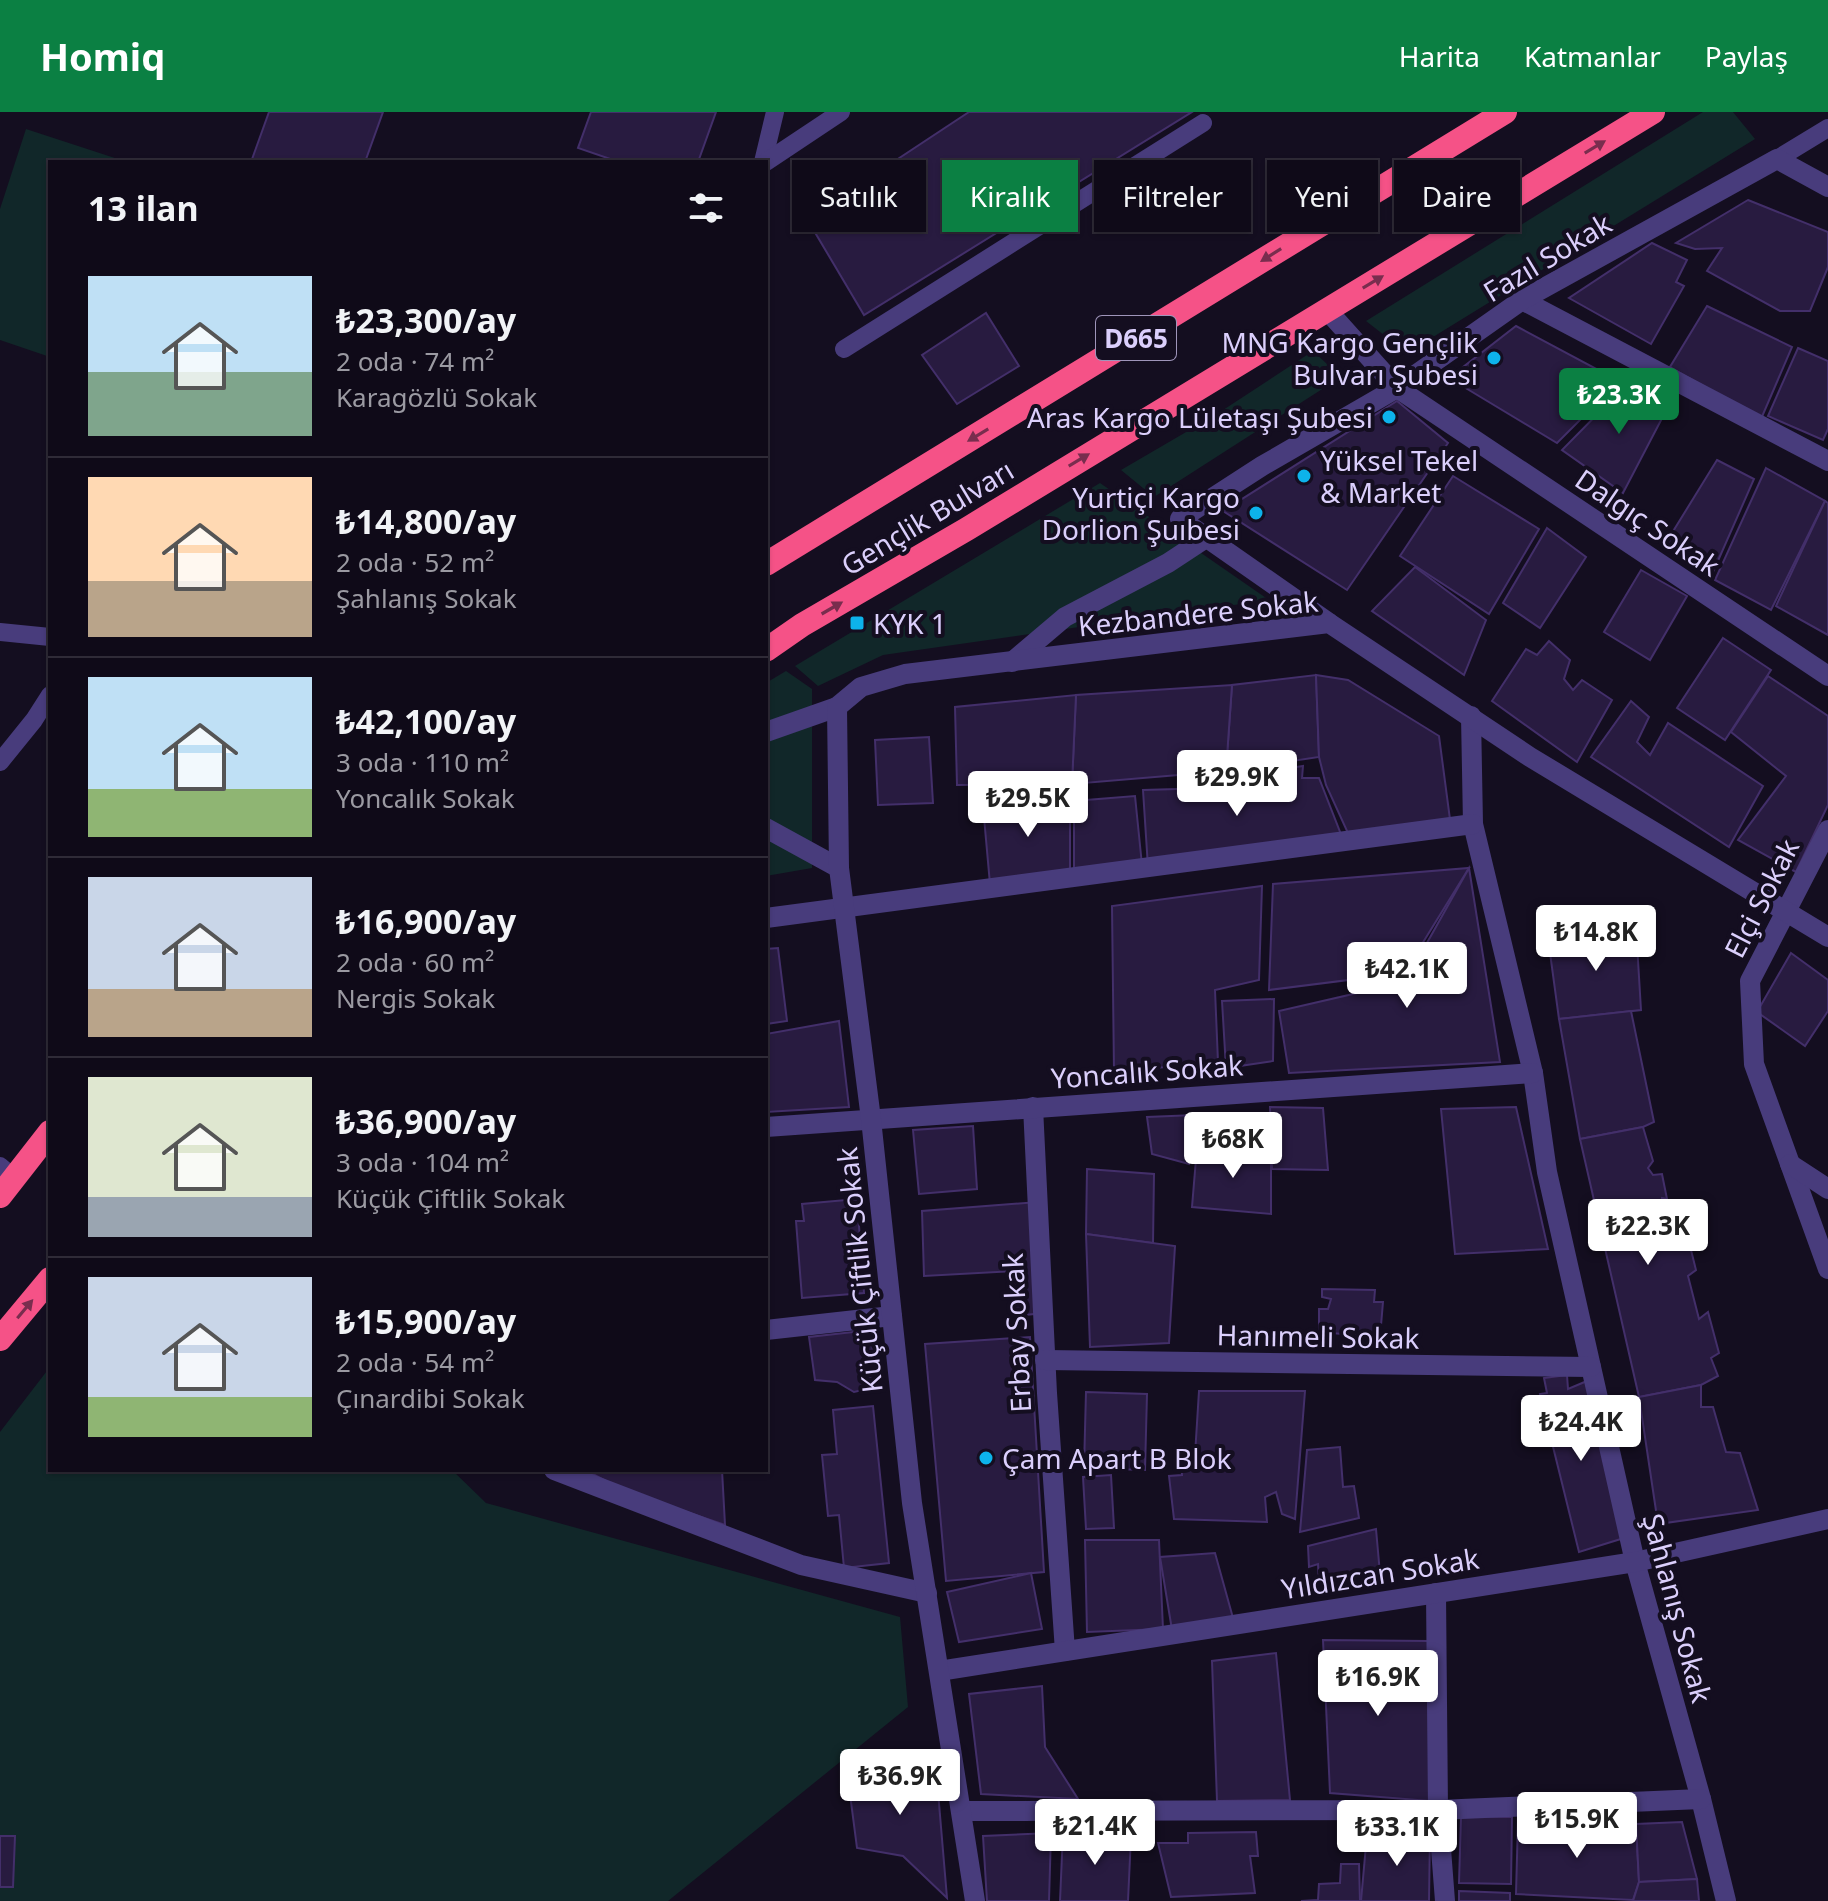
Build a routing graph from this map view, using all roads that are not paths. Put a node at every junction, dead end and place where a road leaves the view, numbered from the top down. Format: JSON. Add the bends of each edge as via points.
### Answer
{"nodes":[{"id":1,"x":775,"y":112,"type":"edge"},
{"id":2,"x":841,"y":112,"type":"edge"},
{"id":3,"x":1505,"y":112,"type":"edge"},
{"id":4,"x":1653,"y":112,"type":"edge"},
{"id":5,"x":1203,"y":123,"type":"dead end"},
{"id":6,"x":1828,"y":128,"type":"edge"},
{"id":7,"x":1777,"y":159,"type":"junction"},
{"id":8,"x":764,"y":160,"type":"edge"},
{"id":9,"x":767,"y":160,"type":"edge"},
{"id":10,"x":1828,"y":187,"type":"edge"},
{"id":11,"x":1522,"y":300,"type":"junction"},
{"id":12,"x":1327,"y":310,"type":"junction"},
{"id":13,"x":844,"y":349,"type":"dead end"},
{"id":14,"x":1397,"y":388,"type":"junction"},
{"id":15,"x":1828,"y":461,"type":"edge"},
{"id":16,"x":1206,"y":538,"type":"junction"},
{"id":17,"x":768,"y":563,"type":"edge"},
{"id":18,"x":1329,"y":623,"type":"junction"},
{"id":19,"x":0,"y":632,"type":"edge"},
{"id":20,"x":48,"y":637,"type":"edge"},
{"id":21,"x":768,"y":649,"type":"edge"},
{"id":22,"x":1012,"y":662,"type":"junction"},
{"id":23,"x":1828,"y":676,"type":"edge"},
{"id":24,"x":48,"y":698,"type":"edge"},
{"id":25,"x":837,"y":707,"type":"junction"},
{"id":26,"x":1471,"y":716,"type":"junction"},
{"id":27,"x":768,"y":731,"type":"edge"},
{"id":28,"x":0,"y":762,"type":"edge"},
{"id":29,"x":1473,"y":824,"type":"junction"},
{"id":30,"x":768,"y":829,"type":"edge"},
{"id":31,"x":1828,"y":830,"type":"edge"},
{"id":32,"x":839,"y":868,"type":"junction"},
{"id":33,"x":844,"y":907,"type":"junction"},
{"id":34,"x":1786,"y":910,"type":"junction"},
{"id":35,"x":768,"y":918,"type":"edge"},
{"id":36,"x":1828,"y":937,"type":"edge"},
{"id":37,"x":1533,"y":1073,"type":"junction"},
{"id":38,"x":1033,"y":1107,"type":"junction"},
{"id":39,"x":871,"y":1119,"type":"junction"},
{"id":40,"x":768,"y":1127,"type":"edge"},
{"id":41,"x":48,"y":1134,"type":"edge"},
{"id":42,"x":1790,"y":1164,"type":"junction"},
{"id":43,"x":5,"y":1180,"type":"edge"},
{"id":44,"x":1828,"y":1189,"type":"edge"},
{"id":45,"x":1828,"y":1269,"type":"edge"},
{"id":46,"x":48,"y":1281,"type":"edge"},
{"id":47,"x":892,"y":1316,"type":"junction"},
{"id":48,"x":768,"y":1330,"type":"edge"},
{"id":49,"x":0,"y":1339,"type":"edge"},
{"id":50,"x":1045,"y":1360,"type":"junction"},
{"id":51,"x":1591,"y":1367,"type":"junction"},
{"id":52,"x":559,"y":1472,"type":"edge"},
{"id":53,"x":1828,"y":1519,"type":"edge"},
{"id":54,"x":1635,"y":1562,"type":"junction"},
{"id":55,"x":927,"y":1593,"type":"junction"},
{"id":56,"x":1436,"y":1593,"type":"junction"},
{"id":57,"x":1065,"y":1651,"type":"junction"},
{"id":58,"x":939,"y":1671,"type":"junction"},
{"id":59,"x":1701,"y":1799,"type":"junction"},
{"id":60,"x":1438,"y":1810,"type":"junction"},
{"id":61,"x":962,"y":1811,"type":"junction"},
{"id":62,"x":975,"y":1901,"type":"edge"},
{"id":63,"x":1445,"y":1901,"type":"edge"},
{"id":64,"x":1726,"y":1901,"type":"edge"}],
"edges":[{"from":1,"to":8,"type":"lane"},
{"from":2,"to":9,"type":"lane"},
{"from":3,"to":17,"type":"highway","name":"Gençlik Bulvarı","number":"D665","one_way":true},
{"from":12,"to":4,"type":"highway","name":"Gençlik Bulvarı","number":"D665","one_way":true},
{"from":5,"to":13,"type":"lane"},
{"from":6,"to":7,"type":"lane"},
{"from":7,"to":10,"type":"street"},
{"from":7,"to":11,"type":"street","name":"Fazıl Sokak"},
{"from":11,"to":14,"type":"street","name":"Fazıl Sokak"},
{"from":11,"to":15,"type":"street"},
{"from":12,"to":14,"type":"street","name":"Dalgıç Sokak"},
{"from":21,"to":12,"type":"highway","name":"Gençlik Bulvarı","number":"D665","one_way":true},
{"from":14,"to":16,"type":"street","name":"Fazıl Sokak","via":[[1180,519]]},
{"from":14,"to":23,"type":"street","name":"Dalgıç Sokak"},
{"from":16,"to":18,"type":"street","name":"Fazıl Sokak"},
{"from":16,"to":22,"type":"street","via":[[1065,617]]},
{"from":18,"to":22,"type":"street","name":"Kezbandere Sokak"},
{"from":18,"to":26,"type":"street","name":"Kezbandere Sokak"},
{"from":19,"to":20,"type":"lane"},
{"from":22,"to":25,"type":"street","name":"Kezbandere Sokak","via":[[905,674],[861,687]]},
{"from":24,"to":28,"type":"lane"},
{"from":25,"to":27,"type":"street"},
{"from":25,"to":32,"type":"street","name":"Küçük Çiftlik Sokak"},
{"from":26,"to":29,"type":"street","name":"Şahlanış Sokak"},
{"from":26,"to":34,"type":"street"},
{"from":29,"to":33,"type":"street"},
{"from":29,"to":37,"type":"street","name":"Şahlanış Sokak"},
{"from":30,"to":32,"type":"street"},
{"from":31,"to":34,"type":"street","name":"Elçi Sokak"},
{"from":32,"to":33,"type":"street","name":"Küçük Çiftlik Sokak"},
{"from":33,"to":35,"type":"street"},
{"from":33,"to":39,"type":"street","name":"Küçük Çiftlik Sokak"},
{"from":34,"to":36,"type":"street"},
{"from":34,"to":42,"type":"street","name":"Elçi Sokak","via":[[1750,981],[1754,1064]]},
{"from":37,"to":38,"type":"street","name":"Yoncalık Sokak"},
{"from":37,"to":51,"type":"street","name":"Şahlanış Sokak","via":[[1547,1172]]},
{"from":38,"to":39,"type":"street","name":"Yoncalık Sokak"},
{"from":38,"to":50,"type":"street","name":"Erbay Sokak"},
{"from":39,"to":40,"type":"street","name":"Yoncalık Sokak"},
{"from":39,"to":47,"type":"street","name":"Küçük Çiftlik Sokak"},
{"from":41,"to":43,"type":"highway"},
{"from":42,"to":44,"type":"street"},
{"from":42,"to":45,"type":"street","name":"Elçi Sokak"},
{"from":49,"to":46,"type":"highway","one_way":true},
{"from":47,"to":48,"type":"street"},
{"from":47,"to":55,"type":"street","name":"Küçük Çiftlik Sokak"},
{"from":50,"to":51,"type":"street","name":"Hanımeli Sokak"},
{"from":50,"to":57,"type":"street","name":"Erbay Sokak"},
{"from":51,"to":54,"type":"street","name":"Şahlanış Sokak"},
{"from":52,"to":55,"type":"street","via":[[801,1565]]},
{"from":53,"to":54,"type":"street","name":"Yıldızcan Sokak"},
{"from":54,"to":56,"type":"street","name":"Yıldızcan Sokak"},
{"from":54,"to":59,"type":"street","name":"Şahlanış Sokak"},
{"from":55,"to":58,"type":"street","name":"Küçük Çiftlik Sokak"},
{"from":56,"to":57,"type":"street","name":"Yıldızcan Sokak"},
{"from":56,"to":60,"type":"street"},
{"from":57,"to":58,"type":"street","name":"Yıldızcan Sokak"},
{"from":58,"to":61,"type":"street","name":"Küçük Çiftlik Sokak"},
{"from":59,"to":60,"type":"street"},
{"from":59,"to":64,"type":"street","name":"Şahlanış Sokak"},
{"from":60,"to":61,"type":"street"},
{"from":60,"to":63,"type":"street"},
{"from":61,"to":62,"type":"street","name":"Küçük Çiftlik Sokak"}]}
